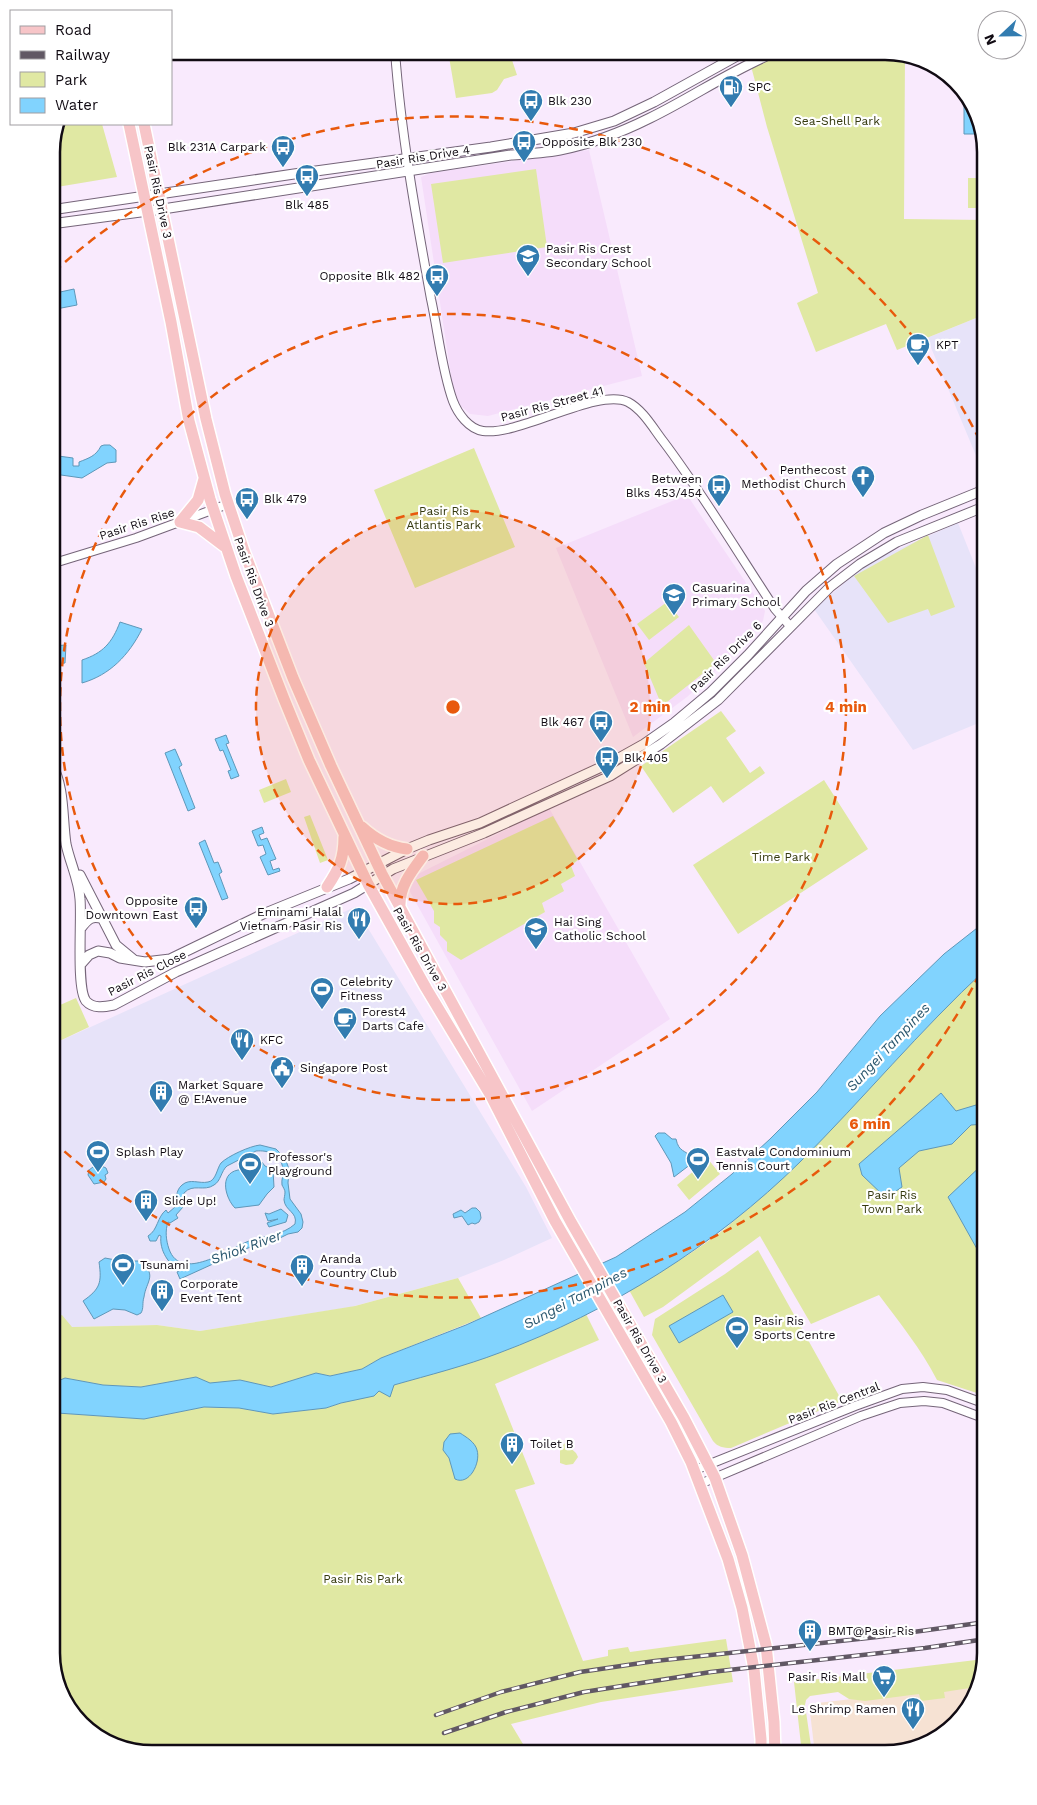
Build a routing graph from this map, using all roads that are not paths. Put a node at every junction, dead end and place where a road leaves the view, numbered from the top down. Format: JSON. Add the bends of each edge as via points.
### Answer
{"nodes":[{"id":1,"x":396,"y":60,"type":"edge"},
{"id":2,"x":731,"y":60,"type":"edge"},
{"id":3,"x":760,"y":60,"type":"edge"},
{"id":4,"x":129,"y":125,"type":"edge"},
{"id":5,"x":144,"y":125,"type":"edge"},
{"id":6,"x":407,"y":158,"type":"junction"},
{"id":7,"x":409,"y":172,"type":"junction"},
{"id":8,"x":160,"y":194,"type":"junction"},
{"id":9,"x":145,"y":196,"type":"junction"},
{"id":10,"x":60,"y":209,"type":"edge"},
{"id":11,"x":163,"y":209,"type":"junction"},
{"id":12,"x":148,"y":211,"type":"junction"},
{"id":13,"x":60,"y":223,"type":"edge"},
{"id":14,"x":204,"y":476,"type":"junction"},
{"id":15,"x":977,"y":494,"type":"edge"},
{"id":16,"x":228,"y":504,"type":"junction"},
{"id":17,"x":213,"y":509,"type":"junction"},
{"id":18,"x":977,"y":510,"type":"edge"},
{"id":19,"x":180,"y":522,"type":"junction"},
{"id":20,"x":226,"y":547,"type":"junction"},
{"id":21,"x":60,"y":561,"type":"edge"},
{"id":22,"x":782,"y":618,"type":"junction"},
{"id":23,"x":790,"y":626,"type":"junction"},
{"id":24,"x":60,"y":785,"type":"edge"},
{"id":25,"x":358,"y":824,"type":"junction"},
{"id":26,"x":344,"y":833,"type":"junction"},
{"id":27,"x":407,"y":850,"type":"junction"},
{"id":28,"x":423,"y":856,"type":"junction"},
{"id":29,"x":72,"y":859,"type":"junction"},
{"id":30,"x":380,"y":869,"type":"junction"},
{"id":31,"x":362,"y":872,"type":"junction"},
{"id":32,"x":368,"y":884,"type":"junction"},
{"id":33,"x":327,"y":887,"type":"junction"},
{"id":34,"x":400,"y":907,"type":"junction"},
{"id":35,"x":277,"y":909,"type":"junction"},
{"id":36,"x":103,"y":919,"type":"junction"},
{"id":37,"x":283,"y":924,"type":"junction"},
{"id":38,"x":81,"y":928,"type":"junction"},
{"id":39,"x":132,"y":959,"type":"junction"},
{"id":40,"x":81,"y":964,"type":"junction"},
{"id":41,"x":617,"y":1300,"type":"junction"},
{"id":42,"x":604,"y":1307,"type":"junction"},
{"id":43,"x":977,"y":1401,"type":"edge"},
{"id":44,"x":977,"y":1415,"type":"edge"},
{"id":45,"x":709,"y":1464,"type":"junction"},
{"id":46,"x":695,"y":1470,"type":"junction"},
{"id":47,"x":715,"y":1478,"type":"junction"},
{"id":48,"x":700,"y":1484,"type":"junction"},
{"id":49,"x":774,"y":1729,"type":"junction"},
{"id":50,"x":761,"y":1745,"type":"edge"},
{"id":51,"x":775,"y":1745,"type":"edge"},
{"id":52,"x":778,"y":1745,"type":"edge"}],
"edges":[{"from":1,"to":6,"type":"street"},
{"from":2,"to":6,"type":"street","name":"Pasir Ris Drive 4","via":[[654,102],[586,130],[540,140]]},
{"from":3,"to":7,"type":"street","name":"Pasir Ris Drive 4","via":[[649,119],[590,143]]},
{"from":4,"to":9,"type":"main road","name":"Pasir Ris Drive 3"},
{"from":5,"to":8,"type":"main road","name":"Pasir Ris Drive 3"},
{"from":6,"to":7,"type":"street"},
{"from":6,"to":8,"type":"street","name":"Pasir Ris Drive 4"},
{"from":7,"to":11,"type":"street","name":"Pasir Ris Drive 4"},
{"from":7,"to":22,"type":"street","name":"Pasir Ris Street 41","via":[[446,374],[461,416],[475,428],[492,432],[585,405],[618,399],[628,402],[670,451]]},
{"from":8,"to":9,"type":"street","name":"Pasir Ris Drive 4"},
{"from":8,"to":11,"type":"main road","name":"Pasir Ris Drive 3"},
{"from":9,"to":10,"type":"street","name":"Pasir Ris Drive 4"},
{"from":9,"to":12,"type":"main road","name":"Pasir Ris Drive 3"},
{"from":11,"to":12,"type":"street","name":"Pasir Ris Drive 4"},
{"from":11,"to":16,"type":"main road","name":"Pasir Ris Drive 3","via":[[206,419]]},
{"from":12,"to":13,"type":"street","name":"Pasir Ris Drive 4"},
{"from":12,"to":14,"type":"main road","name":"Pasir Ris Drive 3"},
{"from":14,"to":17,"type":"main road","name":"Pasir Ris Drive 3"},
{"from":14,"to":19,"type":"main road","via":[[198,500]]},
{"from":15,"to":22,"type":"street","name":"Pasir Ris Drive 6","via":[[884,532],[837,564]]},
{"from":16,"to":17,"type":"street","name":"Pasir Ris Rise"},
{"from":16,"to":25,"type":"main road","name":"Pasir Ris Drive 3","via":[[293,678]]},
{"from":17,"to":19,"type":"street","name":"Pasir Ris Rise"},
{"from":17,"to":20,"type":"main road","name":"Pasir Ris Drive 3"},
{"from":18,"to":23,"type":"street","name":"Pasir Ris Drive 6","via":[[875,554],[830,587]]},
{"from":19,"to":20,"type":"main road","via":[[199,527]]},
{"from":19,"to":21,"type":"street","name":"Pasir Ris Rise"},
{"from":20,"to":26,"type":"main road","name":"Pasir Ris Drive 3","via":[[291,717]]},
{"from":22,"to":23,"type":"street","name":"Pasir Ris Street 41"},
{"from":22,"to":27,"type":"street","name":"Pasir Ris Drive 6","via":[[711,692],[644,744],[480,824]]},
{"from":23,"to":28,"type":"street","name":"Pasir Ris Drive 6","via":[[718,700],[637,760],[610,776],[493,829]]},
{"from":24,"to":29,"type":"street","via":[[66,845]]},
{"from":25,"to":27,"type":"main road","via":[[379,841]]},
{"from":25,"to":30,"type":"main road","name":"Pasir Ris Drive 3"},
{"from":26,"to":31,"type":"main road","name":"Pasir Ris Drive 3"},
{"from":26,"to":33,"type":"main road","via":[[344,855]]},
{"from":27,"to":30,"type":"street","name":"Pasir Ris Drive 6"},
{"from":28,"to":30,"type":"street","name":"Pasir Ris Drive 6"},
{"from":28,"to":34,"type":"main road","via":[[405,882]]},
{"from":29,"to":36,"type":"street"},
{"from":29,"to":38,"type":"street","via":[[79,887]]},
{"from":30,"to":31,"type":"street","name":"Pasir Ris Drive 6"},
{"from":30,"to":32,"type":"street","name":"Pasir Ris Drive 6"},
{"from":30,"to":34,"type":"main road","name":"Pasir Ris Drive 3"},
{"from":31,"to":32,"type":"main road","name":"Pasir Ris Drive 3"},
{"from":31,"to":33,"type":"street","name":"Pasir Ris Close"},
{"from":32,"to":37,"type":"street","name":"Pasir Ris Close"},
{"from":32,"to":42,"type":"main road","name":"Pasir Ris Drive 3","via":[[491,1096]]},
{"from":33,"to":35,"type":"street","name":"Pasir Ris Close"},
{"from":34,"to":41,"type":"main road","name":"Pasir Ris Drive 3","via":[[571,1222]]},
{"from":35,"to":37,"type":"street"},
{"from":35,"to":39,"type":"street","name":"Pasir Ris Close","via":[[170,959],[145,962]]},
{"from":36,"to":38,"type":"street","via":[[91,918]]},
{"from":36,"to":39,"type":"street","via":[[116,945]]},
{"from":37,"to":40,"type":"street","name":"Pasir Ris Close","via":[[105,1007],[94,1007],[86,1001],[79,978]]},
{"from":38,"to":40,"type":"street"},
{"from":39,"to":40,"type":"street","name":"Pasir Ris Close","via":[[98,951]]},
{"from":41,"to":42,"type":"main road","via":[[613,1307]]},
{"from":41,"to":45,"type":"main road","name":"Pasir Ris Drive 3"},
{"from":42,"to":46,"type":"main road","name":"Pasir Ris Drive 3"},
{"from":43,"to":45,"type":"street","name":"Pasir Ris Central","via":[[948,1390],[902,1389]]},
{"from":44,"to":47,"type":"street","name":"Pasir Ris Central","via":[[943,1402],[900,1402]]},
{"from":45,"to":46,"type":"street","name":"Pasir Ris Central"},
{"from":45,"to":47,"type":"main road","name":"Pasir Ris Drive 3"},
{"from":46,"to":48,"type":"main road","name":"Pasir Ris Drive 3"},
{"from":47,"to":48,"type":"street","name":"Pasir Ris Central"},
{"from":47,"to":49,"type":"main road","name":"Pasir Ris Drive 3","via":[[742,1555],[764,1638]]},
{"from":48,"to":50,"type":"main road","name":"Pasir Ris Drive 3","via":[[728,1559],[746,1624]]},
{"from":49,"to":51,"type":"main road","name":"Pasir Ris Drive 3"},
{"from":49,"to":52,"type":"main road"}]}
